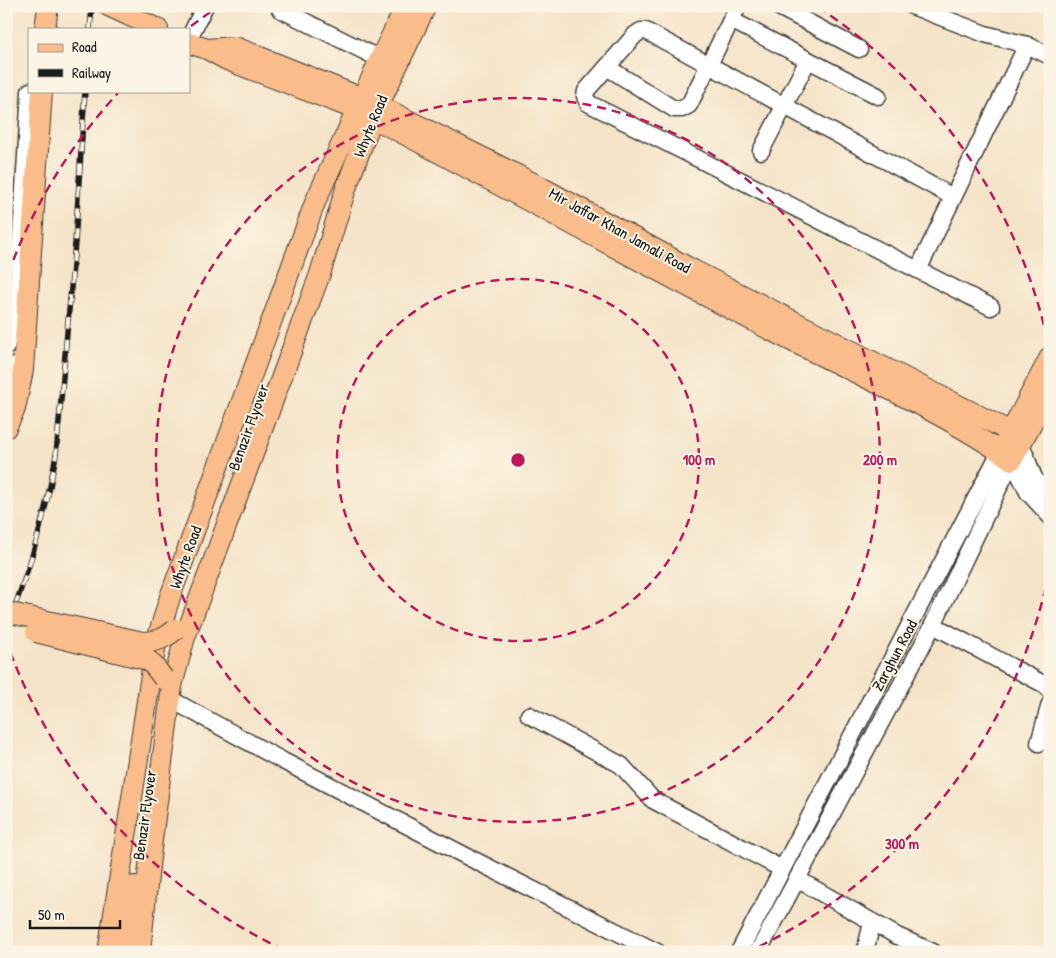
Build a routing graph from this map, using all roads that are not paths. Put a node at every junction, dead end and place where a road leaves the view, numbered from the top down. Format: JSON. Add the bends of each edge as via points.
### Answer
{"nodes":[{"id":1,"x":48,"y":6,"type":"edge"},
{"id":2,"x":205,"y":6,"type":"edge"},
{"id":3,"x":281,"y":6,"type":"edge"},
{"id":4,"x":406,"y":6,"type":"edge"},
{"id":5,"x":426,"y":6,"type":"edge"},
{"id":6,"x":776,"y":6,"type":"edge"},
{"id":7,"x":912,"y":6,"type":"edge"},
{"id":8,"x":112,"y":8,"type":"edge"},
{"id":9,"x":735,"y":13,"type":"edge"},
{"id":10,"x":45,"y":28,"type":"edge"},
{"id":11,"x":156,"y":28,"type":"edge"},
{"id":12,"x":190,"y":36,"type":"edge"},
{"id":13,"x":1027,"y":45,"type":"junction"},
{"id":14,"x":198,"y":46,"type":"edge"},
{"id":15,"x":858,"y":49,"type":"dead end"},
{"id":16,"x":1050,"y":56,"type":"edge"},
{"id":17,"x":808,"y":60,"type":"junction"},
{"id":18,"x":388,"y":62,"type":"junction"},
{"id":19,"x":709,"y":65,"type":"junction"},
{"id":20,"x":608,"y":68,"type":"junction"},
{"id":21,"x":30,"y":92,"type":"edge"},
{"id":22,"x":42,"y":92,"type":"edge"},
{"id":23,"x":878,"y":96,"type":"dead end"},
{"id":24,"x":784,"y":106,"type":"junction"},
{"id":25,"x":367,"y":108,"type":"junction"},
{"id":26,"x":761,"y":151,"type":"dead end"},
{"id":27,"x":326,"y":180,"type":"junction"},
{"id":28,"x":346,"y":188,"type":"junction"},
{"id":29,"x":953,"y":197,"type":"junction"},
{"id":30,"x":320,"y":226,"type":"junction"},
{"id":31,"x":918,"y":270,"type":"junction"},
{"id":32,"x":17,"y":302,"type":"junction"},
{"id":33,"x":991,"y":307,"type":"dead end"},
{"id":34,"x":6,"y":347,"type":"edge"},
{"id":35,"x":1050,"y":358,"type":"edge"},
{"id":36,"x":1050,"y":388,"type":"edge"},
{"id":37,"x":6,"y":395,"type":"edge"},
{"id":38,"x":6,"y":428,"type":"edge"},
{"id":39,"x":1011,"y":447,"type":"junction"},
{"id":40,"x":1050,"y":497,"type":"edge"},
{"id":41,"x":1050,"y":516,"type":"edge"},
{"id":42,"x":6,"y":612,"type":"edge"},
{"id":43,"x":6,"y":624,"type":"edge"},
{"id":44,"x":933,"y":625,"type":"junction"},
{"id":45,"x":176,"y":629,"type":"junction"},
{"id":46,"x":164,"y":679,"type":"junction"},
{"id":47,"x":1050,"y":691,"type":"edge"},
{"id":48,"x":170,"y":699,"type":"junction"},
{"id":49,"x":1050,"y":704,"type":"edge"},
{"id":50,"x":529,"y":715,"type":"dead end"},
{"id":51,"x":1039,"y":743,"type":"dead end"},
{"id":52,"x":782,"y":869,"type":"junction"},
{"id":53,"x":796,"y":879,"type":"junction"},
{"id":54,"x":872,"y":923,"type":"junction"},
{"id":55,"x":108,"y":952,"type":"edge"},
{"id":56,"x":125,"y":952,"type":"edge"},
{"id":57,"x":140,"y":952,"type":"edge"},
{"id":58,"x":657,"y":952,"type":"edge"},
{"id":59,"x":738,"y":952,"type":"edge"},
{"id":60,"x":758,"y":952,"type":"edge"},
{"id":61,"x":865,"y":952,"type":"edge"},
{"id":62,"x":933,"y":952,"type":"edge"}],
"edges":[{"from":1,"to":10,"type":"main road"},
{"from":2,"to":12,"type":"street"},
{"from":3,"to":18,"type":"street","via":[[280,9]]},
{"from":4,"to":18,"type":"main road"},
{"from":5,"to":18,"type":"main road"},
{"from":6,"to":15,"type":"street"},
{"from":7,"to":13,"type":"street","via":[[985,34]]},
{"from":8,"to":11,"type":"main road"},
{"from":9,"to":17,"type":"street"},
{"from":9,"to":19,"type":"street"},
{"from":13,"to":16,"type":"street"},
{"from":13,"to":29,"type":"street"},
{"from":14,"to":25,"type":"main road","name":"Mir Jaffar Khan Jamali Road","via":[[227,60]]},
{"from":17,"to":23,"type":"street"},
{"from":17,"to":24,"type":"street"},
{"from":18,"to":25,"type":"main road","name":"Whyte Road"},
{"from":19,"to":20,"type":"street","via":[[641,31]]},
{"from":19,"to":20,"type":"street","via":[[689,105],[674,109]]},
{"from":19,"to":24,"type":"street"},
{"from":20,"to":31,"type":"street","via":[[586,91],[588,103]]},
{"from":21,"to":32,"type":"street"},
{"from":22,"to":38,"type":"main road","via":[[23,370],[15,409]]},
{"from":24,"to":26,"type":"street"},
{"from":24,"to":29,"type":"street"},
{"from":25,"to":27,"type":"main road","name":"Whyte Road"},
{"from":25,"to":28,"type":"main road","name":"Whyte Road"},
{"from":25,"to":39,"type":"main road","name":"Mir Jaffar Khan Jamali Road","via":[[539,186]]},
{"from":27,"to":30,"type":"main road","name":"Whyte Road"},
{"from":27,"to":55,"type":"main road","name":"Whyte Road","via":[[156,643]]},
{"from":28,"to":30,"type":"main road","name":"Whyte Road"},
{"from":28,"to":48,"type":"main road","name":"Whyte Road","via":[[320,274],[185,637]]},
{"from":29,"to":31,"type":"street"},
{"from":30,"to":45,"type":"main road","name":"Benazir Flyover"},
{"from":31,"to":33,"type":"street"},
{"from":32,"to":34,"type":"street"},
{"from":32,"to":37,"type":"street","via":[[16,352]]},
{"from":35,"to":39,"type":"main road","name":"Zarghun Road"},
{"from":36,"to":39,"type":"main road","name":"Zarghun Road"},
{"from":39,"to":40,"type":"street"},
{"from":39,"to":41,"type":"street","via":[[1028,492]]},
{"from":39,"to":44,"type":"street","name":"Zarghun Road"},
{"from":39,"to":52,"type":"street","name":"Zarghun Road"},
{"from":42,"to":45,"type":"main road","bridge":true,"via":[[143,642],[158,641]]},
{"from":43,"to":46,"type":"main road","bridge":true,"via":[[144,658]]},
{"from":44,"to":47,"type":"street","via":[[1047,686]]},
{"from":44,"to":53,"type":"street","name":"Zarghun Road"},
{"from":45,"to":46,"type":"main road","name":"Benazir Flyover"},
{"from":46,"to":56,"type":"main road","name":"Benazir Flyover"},
{"from":48,"to":57,"type":"main road","name":"Whyte Road"},
{"from":48,"to":58,"type":"street","via":[[283,761]]},
{"from":49,"to":51,"type":"street"},
{"from":50,"to":52,"type":"street","via":[[620,764],[653,800]]},
{"from":52,"to":59,"type":"street","name":"Zarghun Road"},
{"from":53,"to":54,"type":"street"},
{"from":53,"to":60,"type":"street","name":"Zarghun Road"},
{"from":54,"to":61,"type":"street"},
{"from":54,"to":62,"type":"street"}]}
